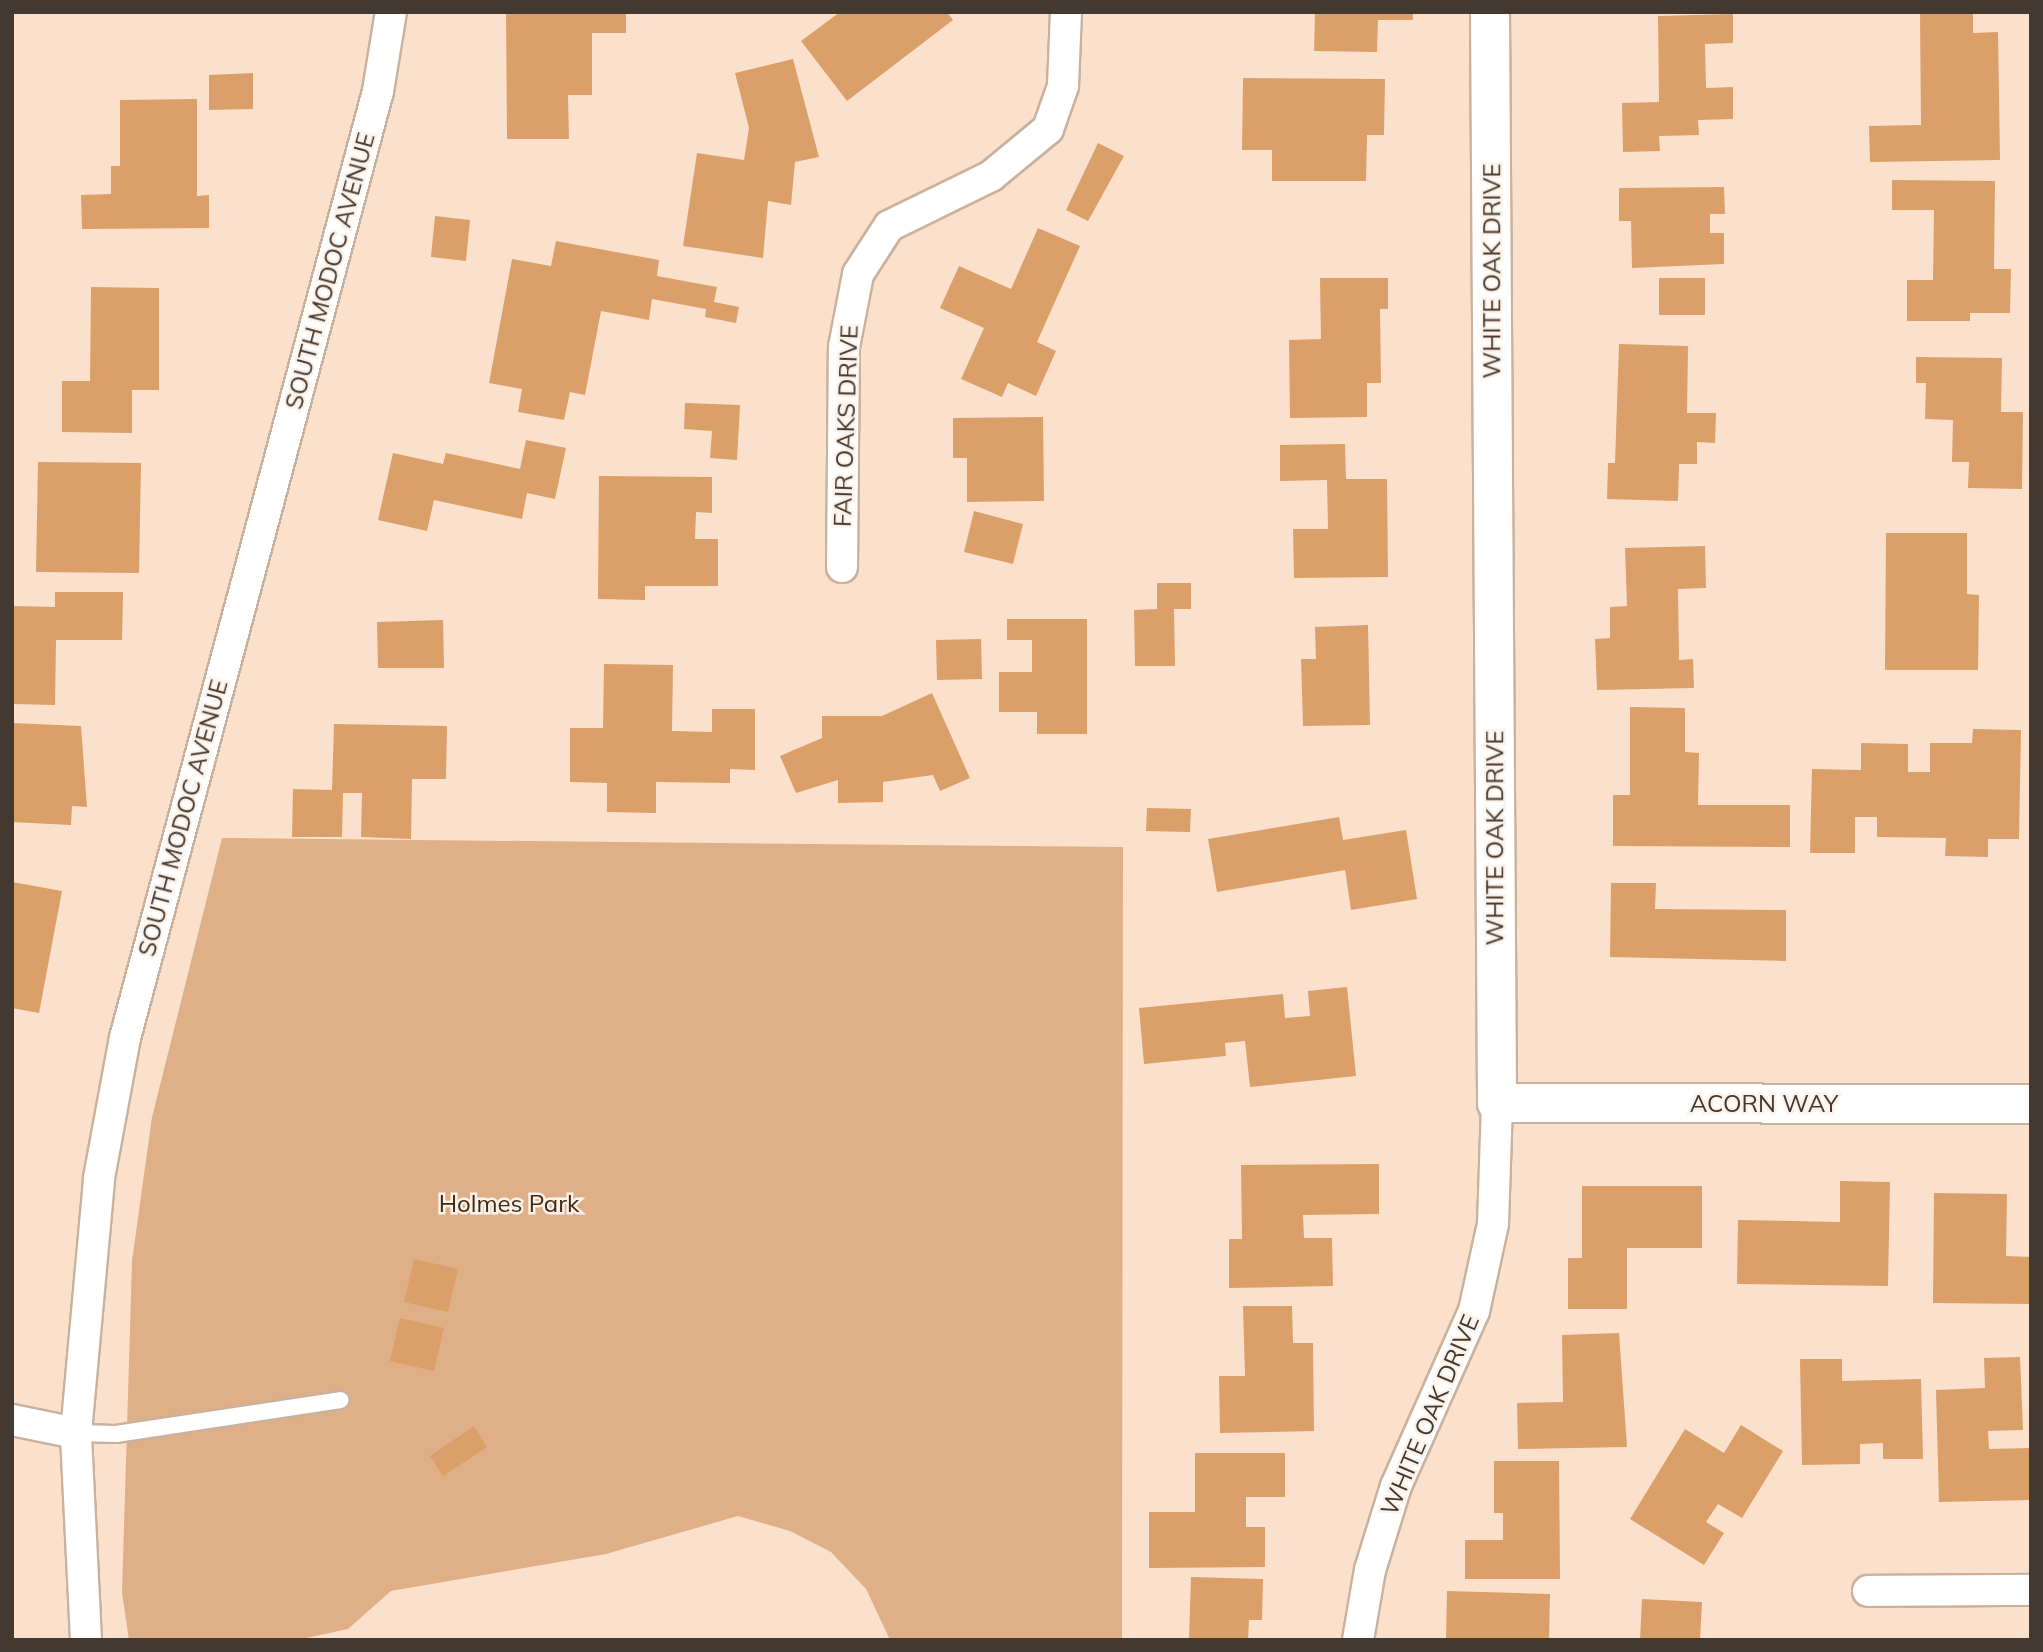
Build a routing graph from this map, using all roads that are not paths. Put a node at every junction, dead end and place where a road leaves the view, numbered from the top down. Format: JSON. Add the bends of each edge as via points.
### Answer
{"nodes":[{"id":1,"x":391,"y":12,"type":"edge"},
{"id":2,"x":1066,"y":12,"type":"edge"},
{"id":3,"x":1490,"y":12,"type":"edge"},
{"id":4,"x":842,"y":566,"type":"dead end"},
{"id":5,"x":1497,"y":1103,"type":"junction"},
{"id":6,"x":2031,"y":1104,"type":"edge"},
{"id":7,"x":340,"y":1400,"type":"dead end"},
{"id":8,"x":12,"y":1420,"type":"edge"},
{"id":9,"x":76,"y":1433,"type":"junction"},
{"id":10,"x":2031,"y":1590,"type":"edge"},
{"id":11,"x":1868,"y":1591,"type":"dead end"},
{"id":12,"x":86,"y":1640,"type":"edge"},
{"id":13,"x":1358,"y":1640,"type":"edge"}],
"edges":[{"from":1,"to":9,"type":"street","name":"SOUTH MODOC AVENUE","via":[[378,91],[125,1038],[99,1178]]},
{"from":2,"to":4,"type":"street","name":"FAIR OAKS DRIVE","via":[[1063,86],[1048,129],[991,176],[889,226],[858,274],[844,348]]},
{"from":3,"to":5,"type":"street","name":"WHITE OAK DRIVE"},
{"from":5,"to":6,"type":"street","name":"ACORN WAY"},
{"from":5,"to":13,"type":"street","name":"WHITE OAK DRIVE","via":[[1493,1224],[1474,1311],[1396,1486],[1370,1570]]},
{"from":7,"to":9,"type":"lane","via":[[116,1434]]},
{"from":8,"to":9,"type":"street"},
{"from":9,"to":12,"type":"street","name":"SOUTH MODOC AVENUE"},
{"from":10,"to":11,"type":"street"}]}
